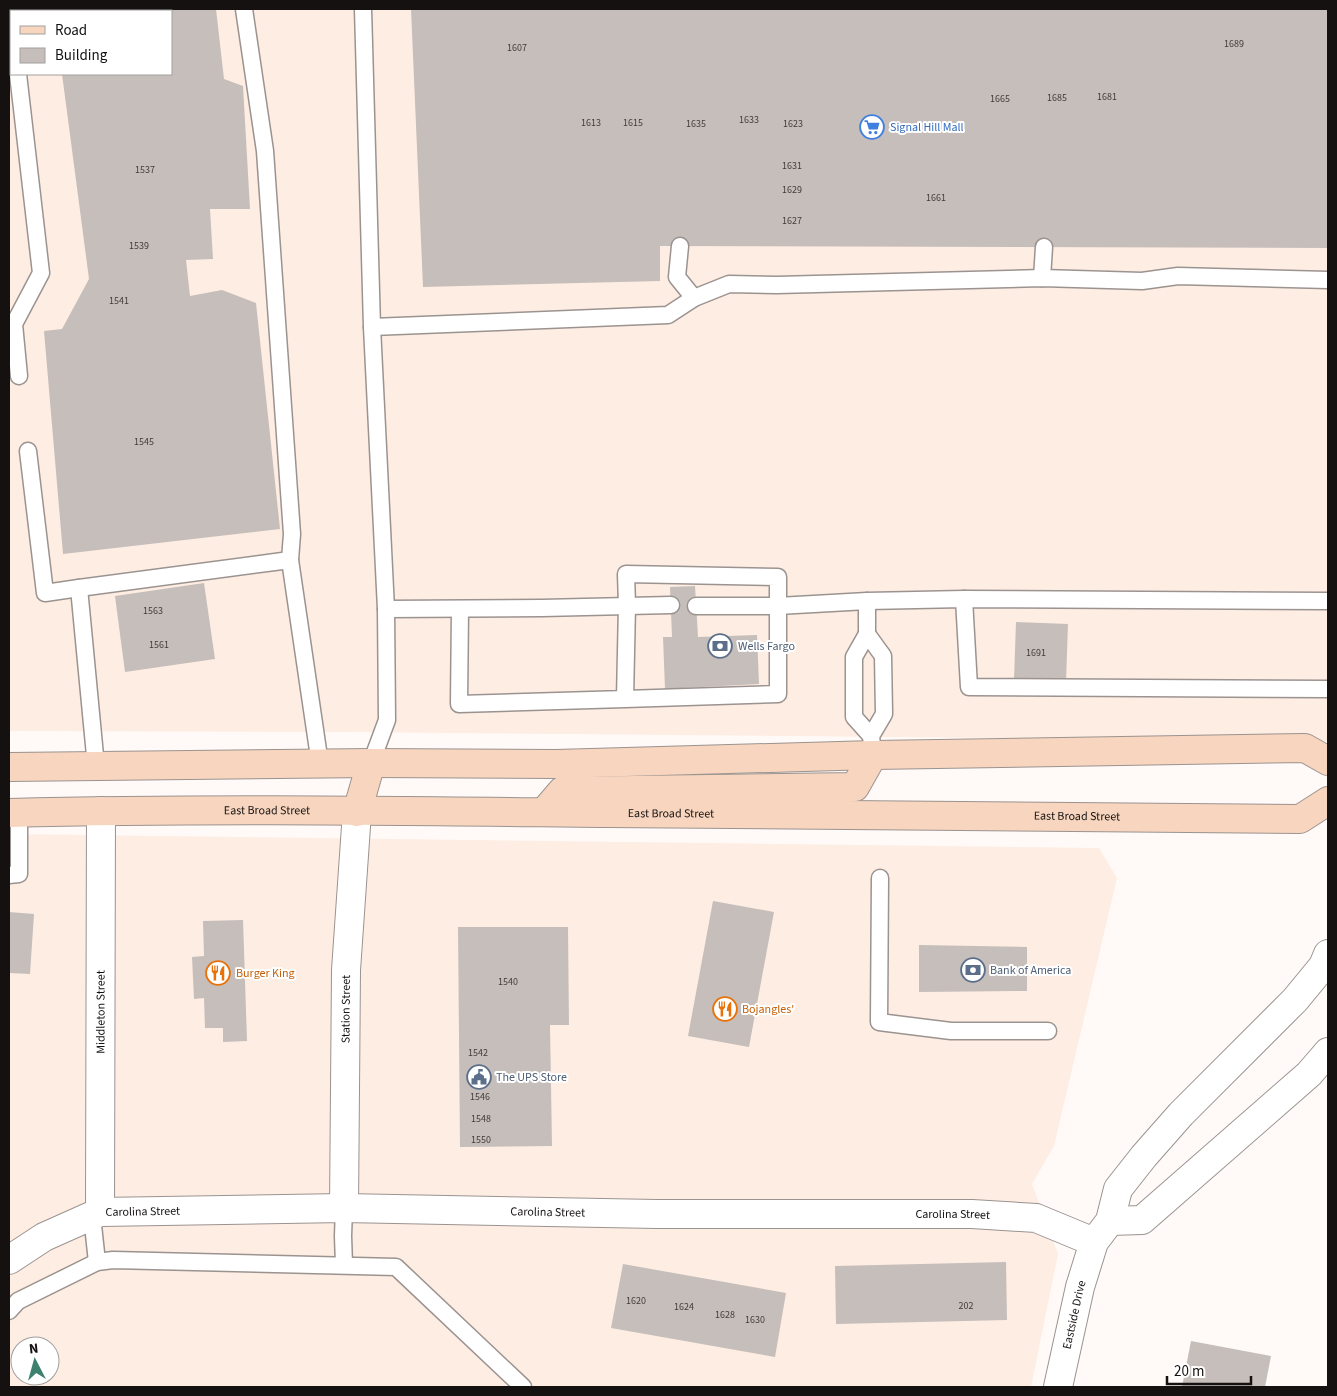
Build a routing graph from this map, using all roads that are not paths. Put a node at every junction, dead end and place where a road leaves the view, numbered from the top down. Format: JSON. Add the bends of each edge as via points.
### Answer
{"nodes":[{"id":1,"x":244,"y":9,"type":"edge"},
{"id":2,"x":363,"y":9,"type":"edge"},
{"id":3,"x":18,"y":75,"type":"edge"},
{"id":4,"x":680,"y":246,"type":"dead end"},
{"id":5,"x":1044,"y":247,"type":"dead end"},
{"id":6,"x":1042,"y":278,"type":"junction"},
{"id":7,"x":1328,"y":280,"type":"edge"},
{"id":8,"x":694,"y":298,"type":"junction"},
{"id":9,"x":372,"y":327,"type":"junction"},
{"id":10,"x":18,"y":376,"type":"dead end"},
{"id":11,"x":28,"y":450,"type":"dead end"},
{"id":12,"x":290,"y":560,"type":"junction"},
{"id":13,"x":80,"y":588,"type":"junction"},
{"id":14,"x":964,"y":599,"type":"junction"},
{"id":15,"x":867,"y":601,"type":"junction"},
{"id":16,"x":1328,"y":601,"type":"edge"},
{"id":17,"x":671,"y":604,"type":"dead end"},
{"id":18,"x":627,"y":605,"type":"junction"},
{"id":19,"x":696,"y":606,"type":"dead end"},
{"id":20,"x":778,"y":606,"type":"junction"},
{"id":21,"x":386,"y":609,"type":"junction"},
{"id":22,"x":460,"y":609,"type":"junction"},
{"id":23,"x":866,"y":634,"type":"junction"},
{"id":24,"x":1328,"y":689,"type":"edge"},
{"id":25,"x":625,"y":700,"type":"junction"},
{"id":26,"x":872,"y":746,"type":"junction"},
{"id":27,"x":1328,"y":761,"type":"edge"},
{"id":28,"x":372,"y":763,"type":"junction"},
{"id":29,"x":320,"y":764,"type":"junction"},
{"id":30,"x":96,"y":766,"type":"junction"},
{"id":31,"x":9,"y":767,"type":"edge"},
{"id":32,"x":1328,"y":801,"type":"edge"},
{"id":33,"x":101,"y":811,"type":"junction"},
{"id":34,"x":357,"y":812,"type":"junction"},
{"id":35,"x":544,"y":812,"type":"junction"},
{"id":36,"x":14,"y":813,"type":"edge"},
{"id":37,"x":9,"y":875,"type":"edge"},
{"id":38,"x":880,"y":878,"type":"dead end"},
{"id":39,"x":1328,"y":954,"type":"edge"},
{"id":40,"x":1048,"y":1031,"type":"dead end"},
{"id":41,"x":1328,"y":1052,"type":"edge"},
{"id":42,"x":344,"y":1208,"type":"junction"},
{"id":43,"x":96,"y":1214,"type":"junction"},
{"id":44,"x":1110,"y":1221,"type":"junction"},
{"id":45,"x":1094,"y":1242,"type":"junction"},
{"id":46,"x":9,"y":1260,"type":"edge"},
{"id":47,"x":97,"y":1262,"type":"junction"},
{"id":48,"x":344,"y":1266,"type":"junction"},
{"id":49,"x":9,"y":1311,"type":"edge"},
{"id":50,"x":523,"y":1387,"type":"edge"},
{"id":51,"x":1058,"y":1387,"type":"edge"}],
"edges":[{"from":1,"to":12,"type":"lane","via":[[266,151],[292,534]]},
{"from":2,"to":9,"type":"lane"},
{"from":3,"to":10,"type":"lane","via":[[41,273],[14,324]]},
{"from":4,"to":8,"type":"lane","via":[[677,277]]},
{"from":5,"to":6,"type":"lane"},
{"from":6,"to":7,"type":"lane","via":[[1142,281],[1178,276]]},
{"from":6,"to":8,"type":"lane","via":[[729,284]]},
{"from":8,"to":9,"type":"lane","via":[[668,316]]},
{"from":9,"to":21,"type":"lane"},
{"from":11,"to":13,"type":"lane","via":[[45,593]]},
{"from":12,"to":13,"type":"lane"},
{"from":12,"to":29,"type":"lane"},
{"from":13,"to":30,"type":"lane"},
{"from":14,"to":15,"type":"lane"},
{"from":14,"to":16,"type":"lane"},
{"from":14,"to":24,"type":"lane","via":[[969,687]]},
{"from":15,"to":20,"type":"lane"},
{"from":15,"to":23,"type":"lane"},
{"from":17,"to":18,"type":"lane"},
{"from":18,"to":20,"type":"lane","via":[[626,574],[778,577]]},
{"from":18,"to":22,"type":"lane"},
{"from":18,"to":25,"type":"lane"},
{"from":19,"to":20,"type":"lane"},
{"from":20,"to":25,"type":"lane","via":[[778,694]]},
{"from":21,"to":22,"type":"lane"},
{"from":21,"to":28,"type":"lane","via":[[387,720]]},
{"from":22,"to":25,"type":"lane","via":[[459,704]]},
{"from":23,"to":26,"type":"lane","via":[[883,656],[884,714]]},
{"from":23,"to":26,"type":"lane","via":[[854,657],[854,717]]},
{"from":26,"to":27,"type":"main road","via":[[1306,748]]},
{"from":26,"to":28,"type":"main road","via":[[556,764]]},
{"from":26,"to":35,"type":"main road","via":[[855,787],[562,791]]},
{"from":28,"to":29,"type":"main road"},
{"from":28,"to":34,"type":"main road"},
{"from":29,"to":30,"type":"main road"},
{"from":30,"to":31,"type":"main road"},
{"from":32,"to":35,"type":"main road","name":"East Broad Street","via":[[1300,819],[1056,814]]},
{"from":33,"to":34,"type":"main road","name":"East Broad Street"},
{"from":33,"to":36,"type":"main road","name":"East Broad Street"},
{"from":33,"to":43,"type":"street","name":"Middleton Street"},
{"from":34,"to":35,"type":"main road","name":"East Broad Street"},
{"from":34,"to":42,"type":"street","name":"Station Street","via":[[346,970]]},
{"from":36,"to":37,"type":"lane","via":[[19,874]]},
{"from":38,"to":40,"type":"lane","via":[[878,1022],[951,1031]]},
{"from":39,"to":44,"type":"street","via":[[1323,966],[1295,1000],[1144,1156],[1118,1189]]},
{"from":41,"to":44,"type":"street","via":[[1309,1074],[1142,1220]]},
{"from":42,"to":43,"type":"street","name":"Carolina Street"},
{"from":42,"to":45,"type":"street","name":"Carolina Street","via":[[657,1214],[972,1214],[1036,1218]]},
{"from":42,"to":48,"type":"lane"},
{"from":43,"to":46,"type":"street","name":"Carolina Street","via":[[44,1237]]},
{"from":43,"to":47,"type":"lane"},
{"from":44,"to":45,"type":"street"},
{"from":45,"to":51,"type":"street","name":"Eastside Drive","via":[[1080,1287]]},
{"from":47,"to":48,"type":"lane"},
{"from":47,"to":49,"type":"lane","via":[[18,1301]]},
{"from":48,"to":50,"type":"lane","via":[[396,1267]]}]}
